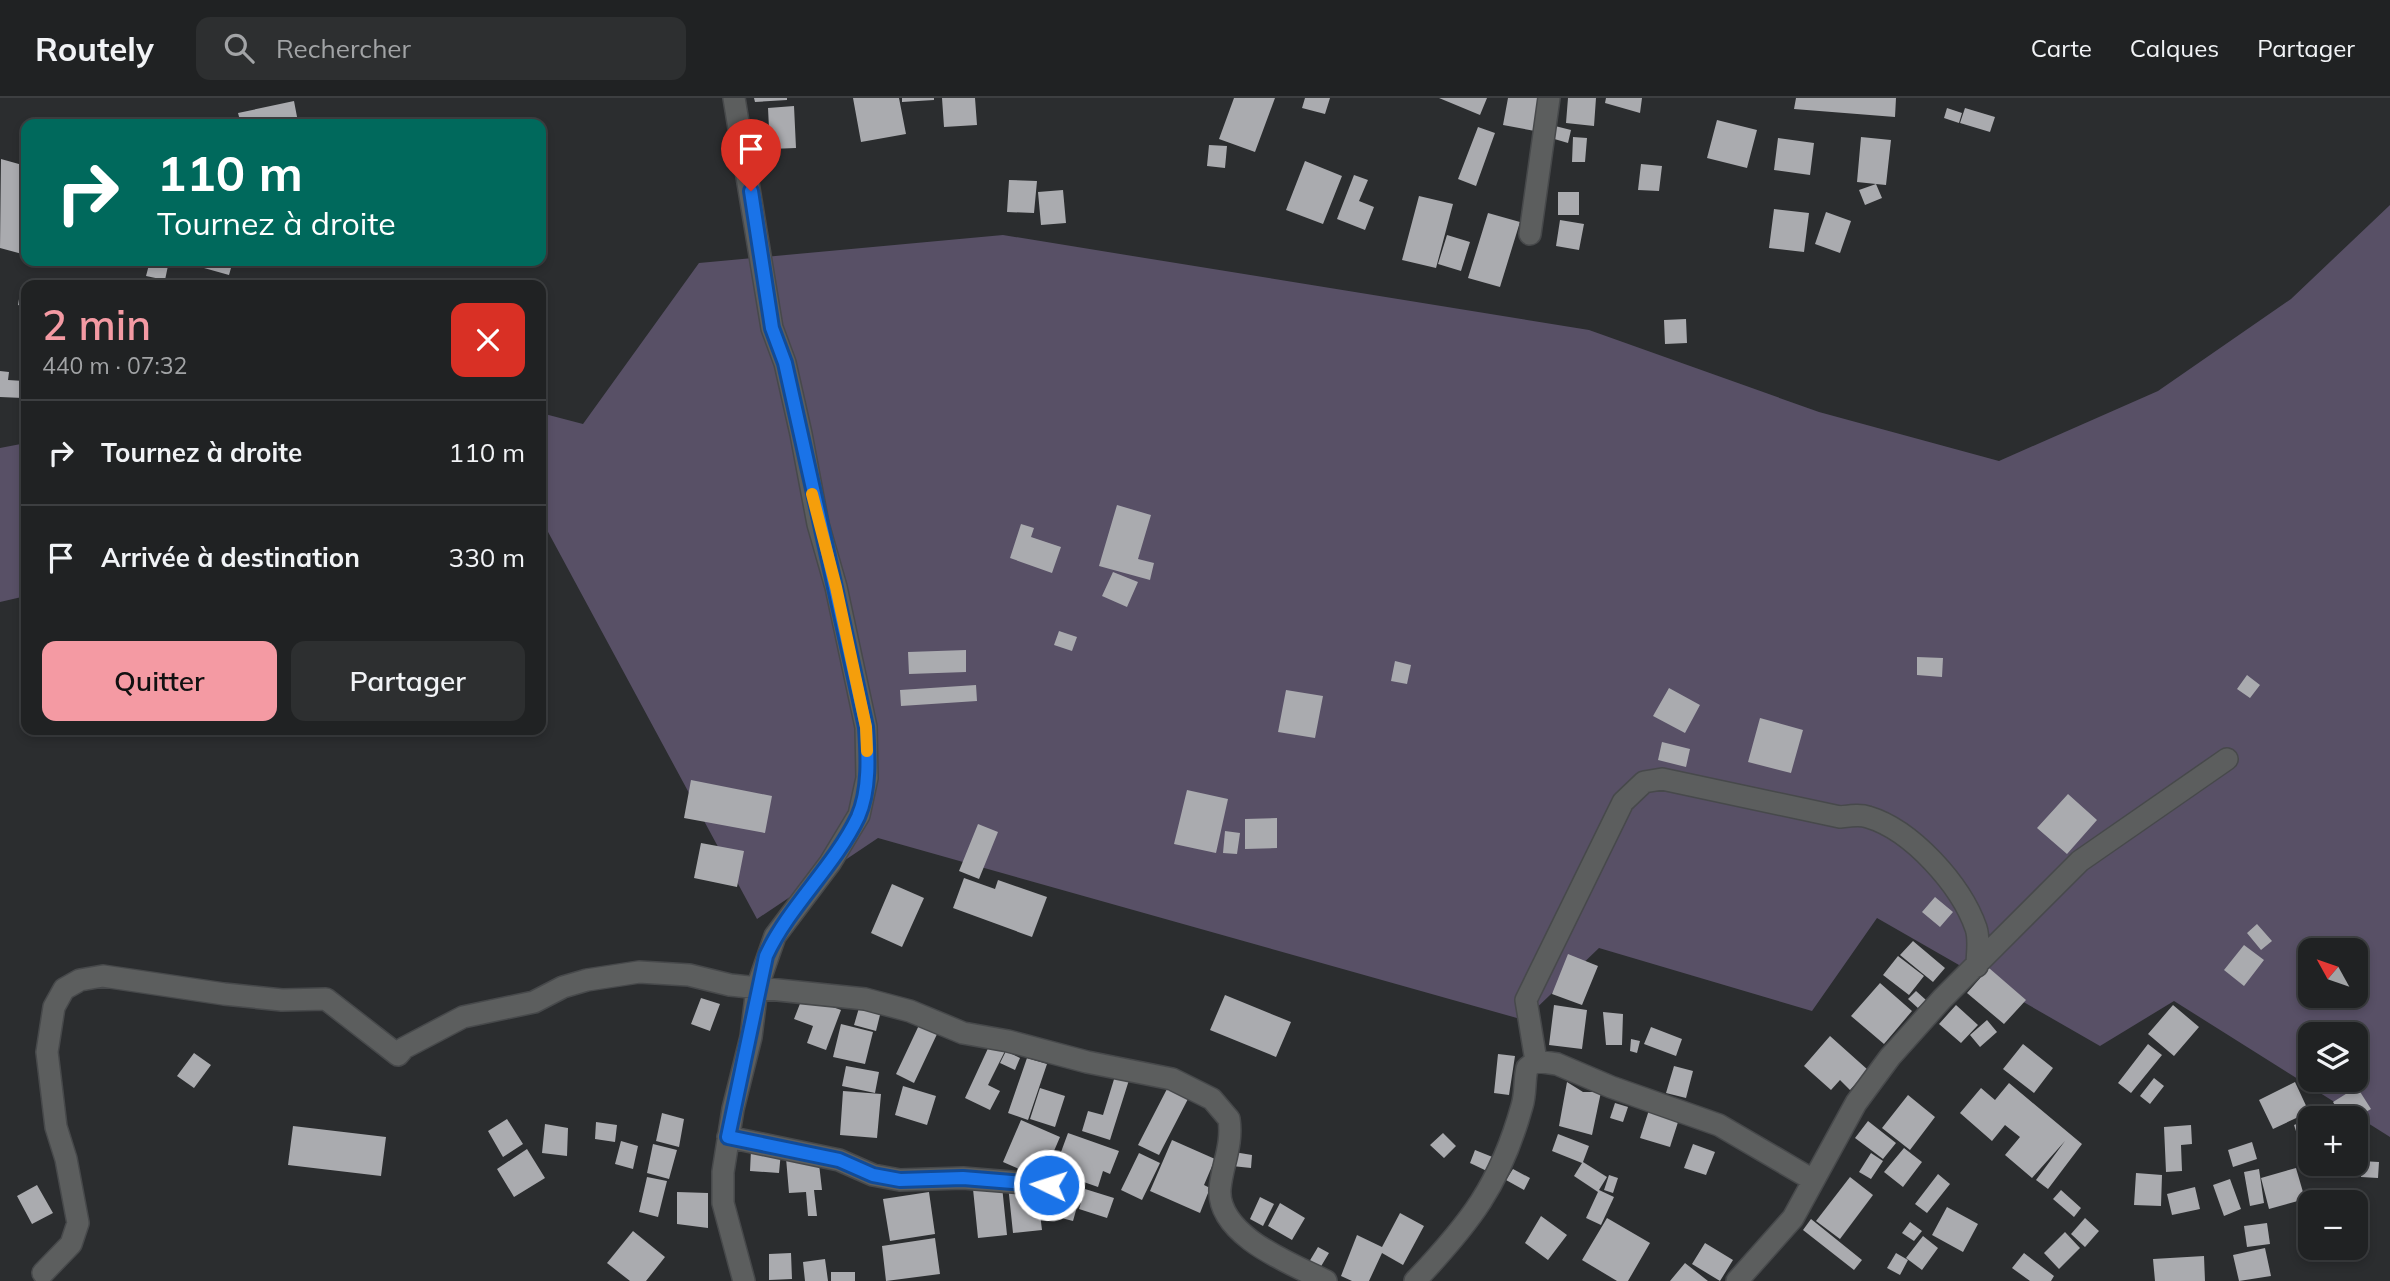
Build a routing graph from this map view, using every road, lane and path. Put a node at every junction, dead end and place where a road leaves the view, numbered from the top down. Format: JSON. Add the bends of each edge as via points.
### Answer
{"nodes":[{"id":1,"x":734,"y":98,"type":"edge"},
{"id":2,"x":1549,"y":98,"type":"edge"},
{"id":3,"x":1530,"y":234,"type":"dead end"},
{"id":4,"x":2227,"y":759,"type":"dead end"},
{"id":5,"x":1977,"y":966,"type":"junction"},
{"id":6,"x":757,"y":988,"type":"junction"},
{"id":7,"x":1536,"y":1061,"type":"junction"},
{"id":8,"x":728,"y":1137,"type":"junction"},
{"id":9,"x":1814,"y":1180,"type":"junction"},
{"id":10,"x":1049,"y":1185,"type":"dead end"},
{"id":11,"x":43,"y":1273,"type":"dead end"},
{"id":12,"x":744,"y":1281,"type":"edge"},
{"id":13,"x":1326,"y":1281,"type":"edge"},
{"id":14,"x":1415,"y":1281,"type":"edge"},
{"id":15,"x":1737,"y":1281,"type":"edge"}],
"edges":[{"from":1,"to":6,"type":"street","via":[[766,301],[785,363],[818,524],[836,587],[867,750],[859,815],[830,863],[775,936]]},
{"from":2,"to":3,"type":"street"},
{"from":4,"to":5,"type":"street","via":[[2080,861],[2023,914]]},
{"from":5,"to":7,"type":"street","via":[[1976,930],[1966,908],[1930,858],[1901,832],[1865,815],[1840,817],[1662,779],[1644,782],[1623,803],[1527,1000]]},
{"from":5,"to":9,"type":"street","via":[[1890,1057],[1856,1103]]},
{"from":6,"to":8,"type":"street"},
{"from":6,"to":11,"type":"street","via":[[645,972],[587,980],[534,1002],[463,1017],[398,1055],[326,999],[282,1000],[103,976],[80,980],[64,989],[54,1007],[47,1052],[56,1127],[78,1223],[71,1244]]},
{"from":6,"to":13,"type":"street","via":[[866,999],[963,1033],[1187,1086],[1212,1099],[1229,1119],[1220,1199],[1228,1220],[1259,1245]]},
{"from":7,"to":9,"type":"street","via":[[1557,1064],[1719,1125]]},
{"from":7,"to":14,"type":"street","via":[[1527,1068],[1521,1110],[1485,1199]]},
{"from":8,"to":10,"type":"street","via":[[839,1160],[873,1175],[900,1180],[963,1178]]},
{"from":8,"to":12,"type":"street","via":[[723,1203]]},
{"from":9,"to":15,"type":"street","via":[[1777,1239]]}]}
